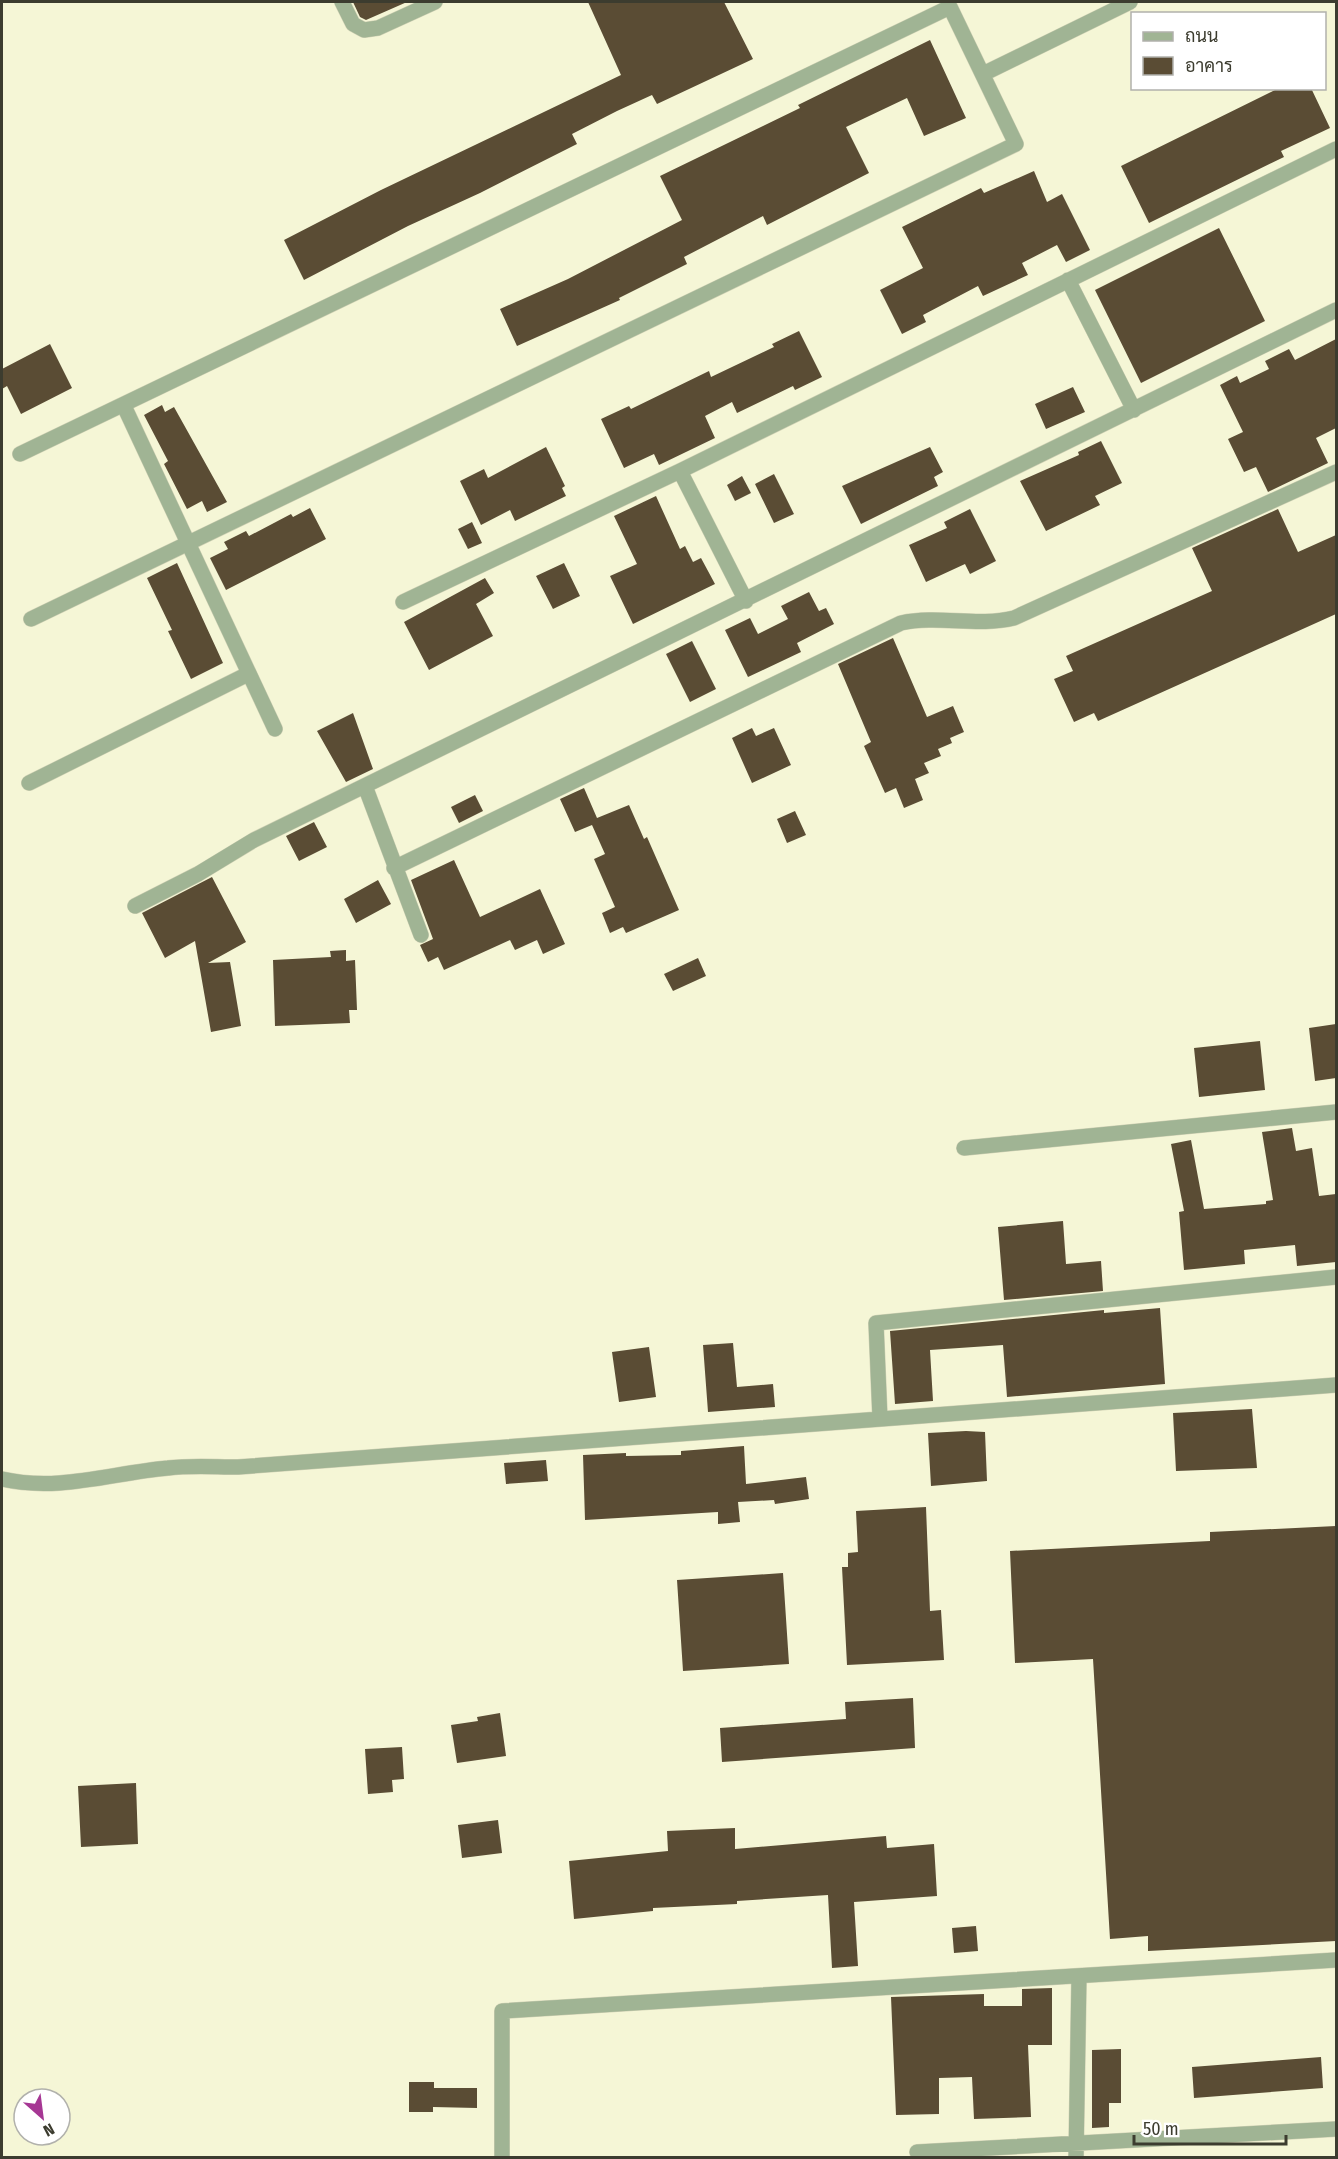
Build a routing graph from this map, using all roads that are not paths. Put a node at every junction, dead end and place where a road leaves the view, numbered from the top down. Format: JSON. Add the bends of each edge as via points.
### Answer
{"nodes":[{"id":1,"x":342,"y":2,"type":"edge"},
{"id":2,"x":435,"y":2,"type":"edge"},
{"id":3,"x":1130,"y":2,"type":"edge"},
{"id":4,"x":983,"y":74,"type":"junction"},
{"id":5,"x":1336,"y":148,"type":"edge"},
{"id":6,"x":1068,"y":280,"type":"junction"},
{"id":7,"x":1336,"y":310,"type":"edge"},
{"id":8,"x":124,"y":406,"type":"junction"},
{"id":9,"x":1134,"y":410,"type":"junction"},
{"id":10,"x":20,"y":454,"type":"dead end"},
{"id":11,"x":680,"y":471,"type":"junction"},
{"id":12,"x":1336,"y":472,"type":"edge"},
{"id":13,"x":189,"y":540,"type":"junction"},
{"id":14,"x":746,"y":601,"type":"junction"},
{"id":15,"x":403,"y":602,"type":"dead end"},
{"id":16,"x":31,"y":619,"type":"dead end"},
{"id":17,"x":248,"y":674,"type":"junction"},
{"id":18,"x":275,"y":729,"type":"dead end"},
{"id":19,"x":29,"y":783,"type":"dead end"},
{"id":20,"x":365,"y":786,"type":"junction"},
{"id":21,"x":394,"y":868,"type":"junction"},
{"id":22,"x":135,"y":906,"type":"dead end"},
{"id":23,"x":421,"y":935,"type":"dead end"},
{"id":24,"x":1336,"y":1112,"type":"edge"},
{"id":25,"x":964,"y":1148,"type":"dead end"},
{"id":26,"x":1336,"y":1277,"type":"edge"},
{"id":27,"x":1336,"y":1385,"type":"edge"},
{"id":28,"x":880,"y":1419,"type":"junction"},
{"id":29,"x":2,"y":1479,"type":"edge"},
{"id":30,"x":1336,"y":1960,"type":"edge"},
{"id":31,"x":1079,"y":1976,"type":"junction"},
{"id":32,"x":1336,"y":2129,"type":"edge"},
{"id":33,"x":1075,"y":2150,"type":"edge"},
{"id":34,"x":917,"y":2152,"type":"dead end"},
{"id":35,"x":502,"y":2157,"type":"edge"}],
"edges":[{"from":1,"to":2,"type":"street","via":[[353,24],[364,30],[378,28]]},
{"from":3,"to":4,"type":"street"},
{"from":4,"to":8,"type":"street","via":[[950,7]]},
{"from":4,"to":13,"type":"street","via":[[1016,144]]},
{"from":5,"to":6,"type":"street"},
{"from":6,"to":9,"type":"street"},
{"from":6,"to":11,"type":"street"},
{"from":7,"to":9,"type":"street"},
{"from":8,"to":10,"type":"street"},
{"from":8,"to":13,"type":"street"},
{"from":9,"to":14,"type":"street"},
{"from":11,"to":14,"type":"street"},
{"from":11,"to":15,"type":"street"},
{"from":12,"to":21,"type":"street","via":[[1014,618],[987,623],[921,619],[901,623]]},
{"from":13,"to":16,"type":"street"},
{"from":13,"to":17,"type":"street"},
{"from":14,"to":20,"type":"street"},
{"from":17,"to":18,"type":"street"},
{"from":17,"to":19,"type":"street"},
{"from":20,"to":21,"type":"street"},
{"from":20,"to":22,"type":"street","via":[[254,840]]},
{"from":21,"to":23,"type":"street"},
{"from":24,"to":25,"type":"street"},
{"from":26,"to":28,"type":"street","via":[[876,1323]]},
{"from":27,"to":28,"type":"street"},
{"from":28,"to":29,"type":"street","via":[[238,1467],[168,1467],[70,1483]]},
{"from":30,"to":31,"type":"street"},
{"from":31,"to":33,"type":"street"},
{"from":31,"to":35,"type":"street","via":[[502,2011]]},
{"from":32,"to":33,"type":"street"},
{"from":33,"to":34,"type":"street"}]}
